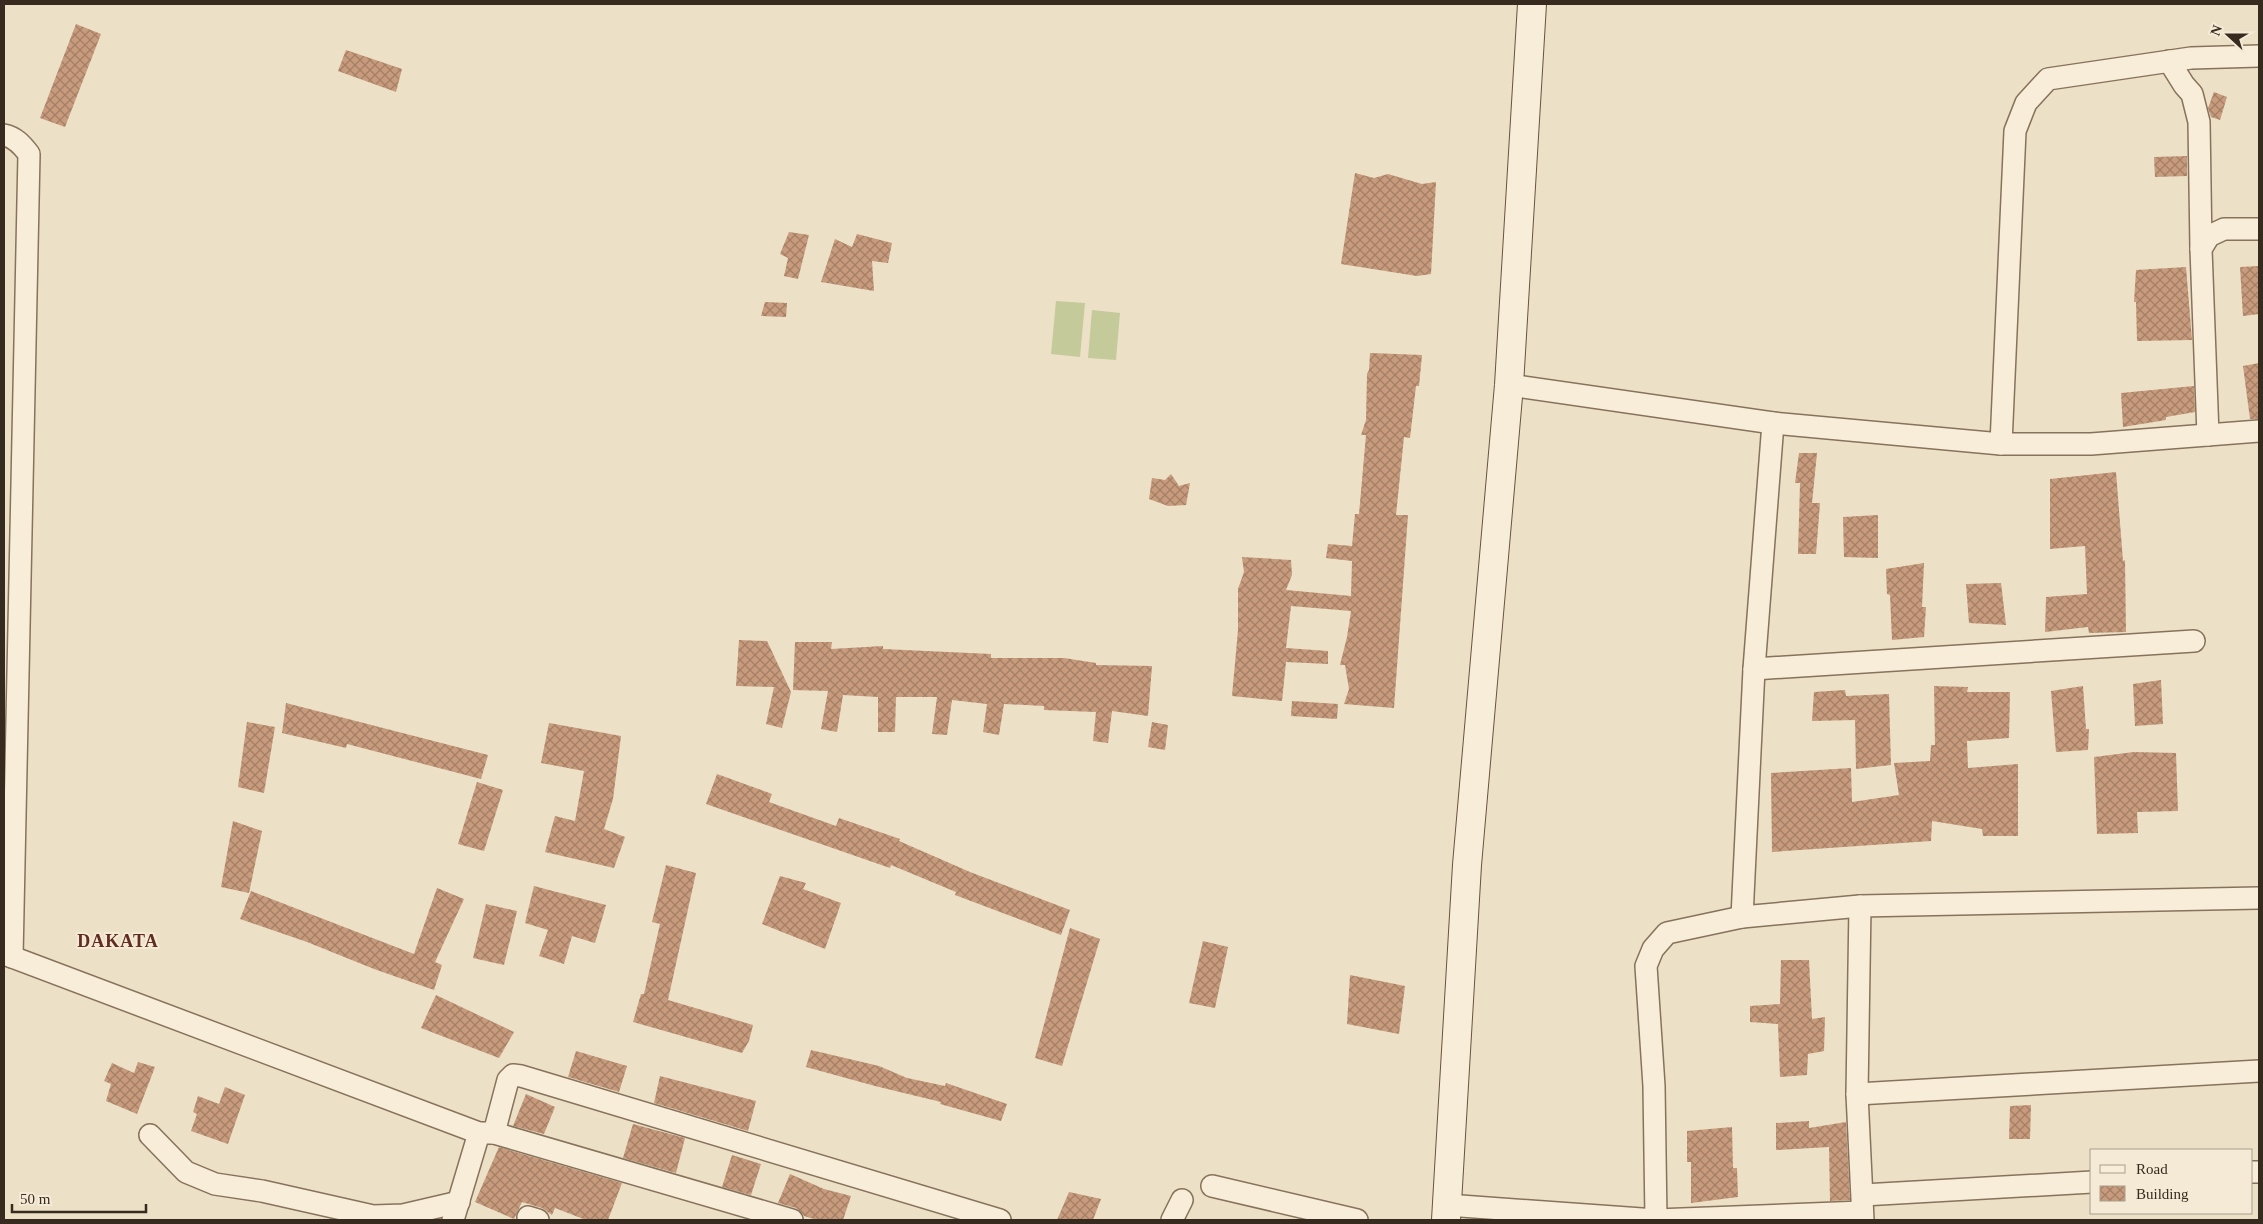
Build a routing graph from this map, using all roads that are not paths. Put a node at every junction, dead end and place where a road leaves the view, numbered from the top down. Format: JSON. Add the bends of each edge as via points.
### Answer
{"nodes":[{"id":1,"x":1532,"y":4,"type":"edge"},
{"id":2,"x":2259,"y":56,"type":"edge"},
{"id":3,"x":2170,"y":61,"type":"junction"},
{"id":4,"x":4,"y":135,"type":"edge"},
{"id":5,"x":2259,"y":229,"type":"edge"},
{"id":6,"x":2201,"y":249,"type":"junction"},
{"id":7,"x":1509,"y":385,"type":"junction"},
{"id":8,"x":1773,"y":422,"type":"junction"},
{"id":9,"x":2259,"y":431,"type":"edge"},
{"id":10,"x":2208,"y":435,"type":"junction"},
{"id":11,"x":2002,"y":444,"type":"junction"},
{"id":12,"x":2194,"y":641,"type":"dead end"},
{"id":13,"x":1754,"y":669,"type":"junction"},
{"id":14,"x":2259,"y":898,"type":"edge"},
{"id":15,"x":1860,"y":906,"type":"junction"},
{"id":16,"x":1742,"y":918,"type":"junction"},
{"id":17,"x":8,"y":956,"type":"edge"},
{"id":18,"x":2259,"y":1071,"type":"edge"},
{"id":19,"x":1857,"y":1094,"type":"junction"},
{"id":20,"x":486,"y":1133,"type":"junction"},
{"id":21,"x":150,"y":1135,"type":"dead end"},
{"id":22,"x":2090,"y":1182,"type":"edge"},
{"id":23,"x":1212,"y":1186,"type":"dead end"},
{"id":24,"x":1182,"y":1200,"type":"dead end"},
{"id":25,"x":1863,"y":1209,"type":"edge"},
{"id":26,"x":456,"y":1211,"type":"edge"},
{"id":27,"x":1447,"y":1212,"type":"edge"},
{"id":28,"x":792,"y":1220,"type":"edge"},
{"id":29,"x":1000,"y":1220,"type":"edge"},
{"id":30,"x":1172,"y":1220,"type":"edge"},
{"id":31,"x":1357,"y":1220,"type":"edge"},
{"id":32,"x":1656,"y":1220,"type":"edge"}],
"edges":[{"from":1,"to":7,"type":"street"},
{"from":2,"to":3,"type":"street"},
{"from":3,"to":6,"type":"street","via":[[2192,94],[2197,108]]},
{"from":3,"to":11,"type":"street","via":[[2048,79],[2026,103],[2015,132]]},
{"from":4,"to":17,"type":"street","via":[[20,143],[29,154]]},
{"from":5,"to":6,"type":"street","via":[[2224,230],[2209,236]]},
{"from":6,"to":10,"type":"street"},
{"from":7,"to":8,"type":"street"},
{"from":7,"to":27,"type":"street","via":[[1467,865]]},
{"from":8,"to":11,"type":"street"},
{"from":8,"to":13,"type":"street"},
{"from":9,"to":10,"type":"street"},
{"from":10,"to":11,"type":"street","via":[[2091,444]]},
{"from":12,"to":13,"type":"street"},
{"from":13,"to":16,"type":"street"},
{"from":14,"to":15,"type":"street"},
{"from":15,"to":16,"type":"street"},
{"from":15,"to":19,"type":"street"},
{"from":16,"to":32,"type":"street","via":[[1667,933],[1653,949],[1646,966],[1654,1086]]},
{"from":17,"to":20,"type":"street"},
{"from":18,"to":19,"type":"street"},
{"from":19,"to":25,"type":"street"},
{"from":20,"to":26,"type":"street"},
{"from":20,"to":28,"type":"street"},
{"from":20,"to":29,"type":"street","via":[[508,1080],[513,1075],[521,1076]]},
{"from":21,"to":26,"type":"street","via":[[186,1172],[215,1184],[373,1216]]},
{"from":22,"to":25,"type":"street"},
{"from":23,"to":31,"type":"street"},
{"from":24,"to":30,"type":"street"},
{"from":25,"to":32,"type":"street"},
{"from":27,"to":32,"type":"street"}]}
